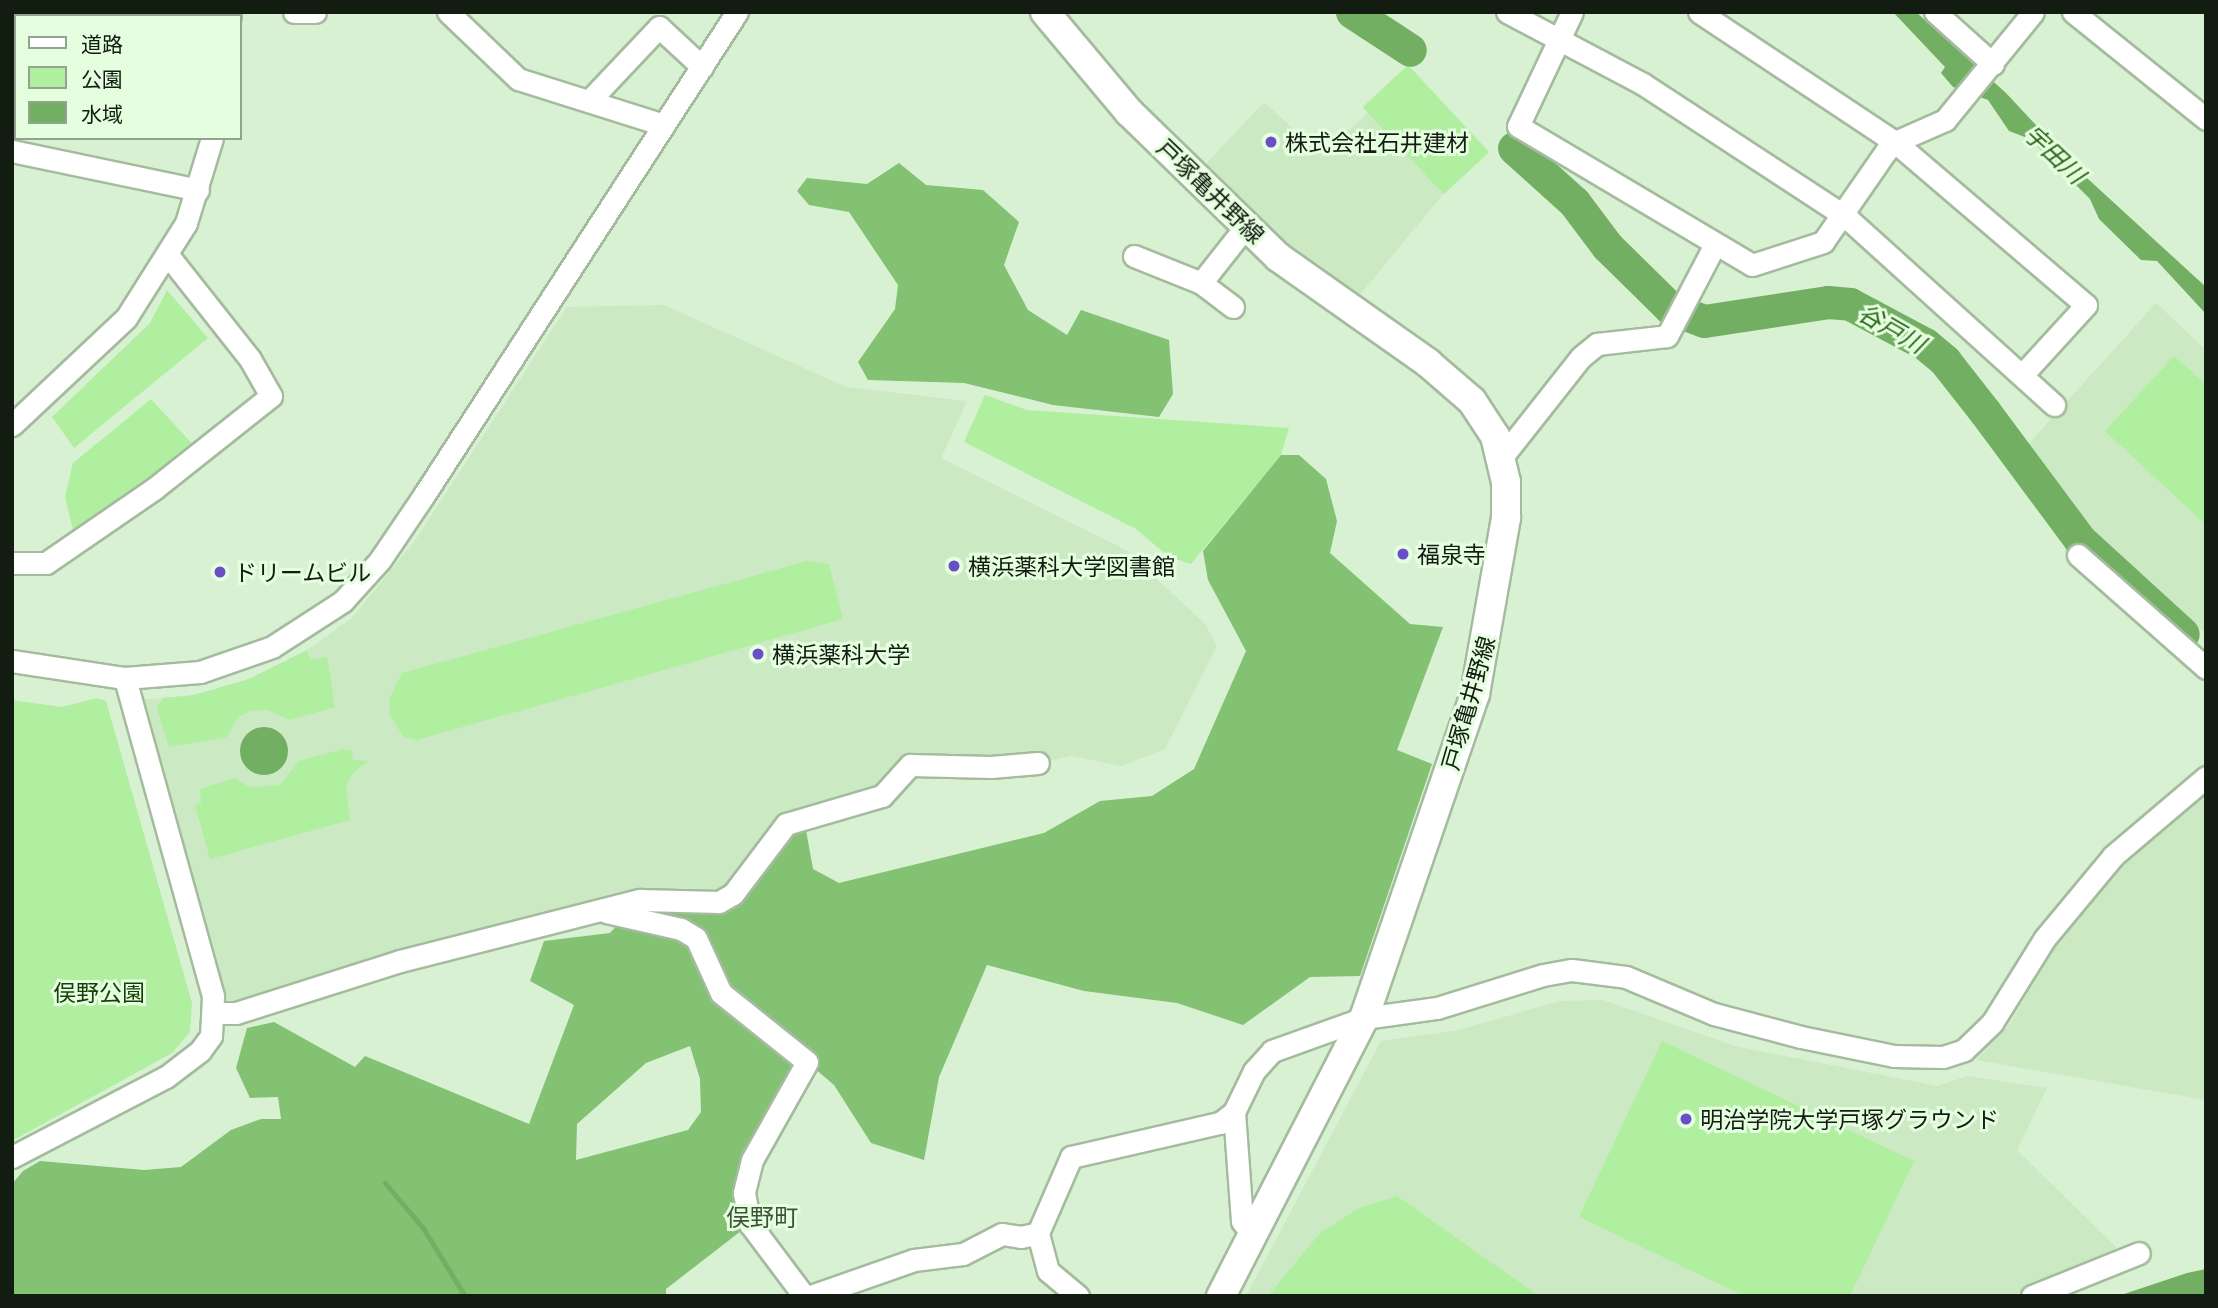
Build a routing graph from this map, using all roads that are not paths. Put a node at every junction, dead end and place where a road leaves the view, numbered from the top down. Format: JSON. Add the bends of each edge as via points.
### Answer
{"nodes":[{"id":1,"x":294,"y":12,"type":"edge"},
{"id":2,"x":315,"y":12,"type":"edge"},
{"id":3,"x":737,"y":12,"type":"edge"},
{"id":4,"x":1045,"y":12,"type":"edge"},
{"id":5,"x":1507,"y":12,"type":"edge"},
{"id":6,"x":1572,"y":12,"type":"edge"},
{"id":7,"x":1699,"y":12,"type":"edge"},
{"id":8,"x":1935,"y":12,"type":"edge"},
{"id":9,"x":2033,"y":12,"type":"edge"},
{"id":10,"x":2073,"y":12,"type":"edge"},
{"id":11,"x":455,"y":15,"type":"edge"},
{"id":12,"x":1559,"y":37,"type":"junction"},
{"id":13,"x":1993,"y":65,"type":"junction"},
{"id":14,"x":702,"y":67,"type":"junction"},
{"id":15,"x":589,"y":101,"type":"junction"},
{"id":16,"x":2206,"y":118,"type":"edge"},
{"id":17,"x":664,"y":125,"type":"junction"},
{"id":18,"x":211,"y":140,"type":"edge"},
{"id":19,"x":1895,"y":142,"type":"junction"},
{"id":20,"x":12,"y":151,"type":"edge"},
{"id":21,"x":198,"y":190,"type":"junction"},
{"id":22,"x":1845,"y":216,"type":"junction"},
{"id":23,"x":1246,"y":226,"type":"junction"},
{"id":24,"x":1715,"y":244,"type":"junction"},
{"id":25,"x":168,"y":255,"type":"junction"},
{"id":26,"x":1135,"y":256,"type":"dead end"},
{"id":27,"x":1201,"y":283,"type":"junction"},
{"id":28,"x":1233,"y":307,"type":"dead end"},
{"id":29,"x":2022,"y":375,"type":"junction"},
{"id":30,"x":2054,"y":405,"type":"dead end"},
{"id":31,"x":12,"y":425,"type":"edge"},
{"id":32,"x":1502,"y":457,"type":"junction"},
{"id":33,"x":2078,"y":555,"type":"dead end"},
{"id":34,"x":12,"y":563,"type":"edge"},
{"id":35,"x":12,"y":662,"type":"edge"},
{"id":36,"x":2206,"y":668,"type":"edge"},
{"id":37,"x":125,"y":678,"type":"junction"},
{"id":38,"x":1038,"y":763,"type":"dead end"},
{"id":39,"x":2206,"y":777,"type":"edge"},
{"id":40,"x":606,"y":912,"type":"junction"},
{"id":41,"x":215,"y":1013,"type":"junction"},
{"id":42,"x":1364,"y":1018,"type":"junction"},
{"id":43,"x":1234,"y":1112,"type":"junction"},
{"id":44,"x":12,"y":1157,"type":"edge"},
{"id":45,"x":1038,"y":1233,"type":"junction"},
{"id":46,"x":1252,"y":1234,"type":"junction"},
{"id":47,"x":2139,"y":1253,"type":"dead end"},
{"id":48,"x":804,"y":1296,"type":"edge"},
{"id":49,"x":811,"y":1296,"type":"edge"},
{"id":50,"x":1077,"y":1296,"type":"edge"},
{"id":51,"x":1222,"y":1296,"type":"edge"},
{"id":52,"x":2032,"y":1296,"type":"edge"}],
"edges":[{"from":1,"to":2,"type":"street"},
{"from":3,"to":14,"type":"street"},
{"from":4,"to":23,"type":"main road","name":"戸塚亀井野線","via":[[1129,112]]},
{"from":5,"to":12,"type":"street"},
{"from":6,"to":12,"type":"street"},
{"from":7,"to":19,"type":"street"},
{"from":8,"to":13,"type":"street"},
{"from":9,"to":13,"type":"street"},
{"from":10,"to":16,"type":"street"},
{"from":11,"to":15,"type":"street","via":[[518,79]]},
{"from":12,"to":22,"type":"street","via":[[1643,84]]},
{"from":12,"to":24,"type":"street","via":[[1518,126]]},
{"from":13,"to":19,"type":"street","via":[[1945,120]]},
{"from":14,"to":15,"type":"street","via":[[659,27]]},
{"from":14,"to":17,"type":"street"},
{"from":15,"to":17,"type":"street"},
{"from":17,"to":37,"type":"street","via":[[417,506],[356,587],[296,634],[247,658],[181,675]]},
{"from":18,"to":21,"type":"street"},
{"from":19,"to":22,"type":"street"},
{"from":19,"to":29,"type":"street","via":[[2086,305]]},
{"from":20,"to":21,"type":"street"},
{"from":21,"to":25,"type":"street","via":[[187,223]]},
{"from":22,"to":24,"type":"street","via":[[1823,243],[1752,265]]},
{"from":22,"to":29,"type":"street"},
{"from":23,"to":27,"type":"street"},
{"from":23,"to":32,"type":"main road","name":"戸塚亀井野線","via":[[1278,257],[1428,363],[1472,401]]},
{"from":24,"to":32,"type":"street","via":[[1670,332],[1597,344],[1581,357]]},
{"from":25,"to":31,"type":"street","via":[[126,318]]},
{"from":25,"to":34,"type":"street","via":[[250,359],[271,396],[155,488],[46,563]]},
{"from":26,"to":27,"type":"street"},
{"from":27,"to":28,"type":"street"},
{"from":29,"to":30,"type":"street"},
{"from":32,"to":42,"type":"main road","name":"戸塚亀井野線","via":[[1508,503],[1483,661]]},
{"from":33,"to":36,"type":"street"},
{"from":35,"to":37,"type":"street"},
{"from":37,"to":41,"type":"street"},
{"from":38,"to":40,"type":"street","via":[[910,765],[882,796],[786,824],[733,894],[719,902],[640,900]]},
{"from":39,"to":42,"type":"street","via":[[2113,856],[2045,938],[1978,1039],[1943,1057],[1894,1056],[1749,1024],[1626,977],[1598,971],[1543,975],[1437,1008]]},
{"from":40,"to":41,"type":"street","via":[[400,961],[236,1013]]},
{"from":40,"to":48,"type":"street","via":[[681,929],[696,938],[721,993],[807,1062],[757,1149],[744,1193],[750,1224]]},
{"from":41,"to":44,"type":"street","via":[[211,1036],[200,1051],[166,1077]]},
{"from":42,"to":43,"type":"street","via":[[1272,1051],[1254,1071]]},
{"from":42,"to":46,"type":"main road","name":"戸塚亀井野線"},
{"from":43,"to":45,"type":"street","via":[[1220,1123],[1071,1157]]},
{"from":43,"to":46,"type":"street","via":[[1242,1221]]},
{"from":45,"to":49,"type":"street","via":[[1021,1237],[1002,1234],[963,1254],[914,1260]]},
{"from":45,"to":50,"type":"street","via":[[1048,1271]]},
{"from":46,"to":51,"type":"main road","name":"戸塚亀井野線"},
{"from":47,"to":52,"type":"street"}]}
